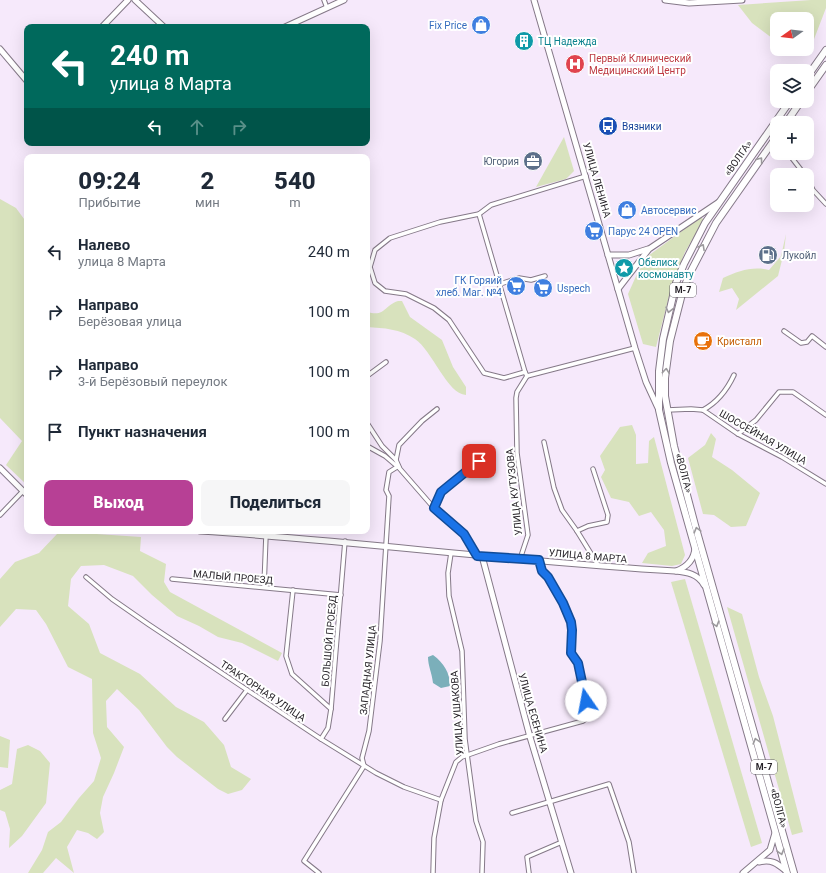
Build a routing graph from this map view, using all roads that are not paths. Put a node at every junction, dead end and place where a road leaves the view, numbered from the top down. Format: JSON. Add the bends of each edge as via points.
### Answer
{"nodes":[{"id":1,"x":128,"y":0,"type":"edge"},
{"id":2,"x":135,"y":0,"type":"edge"},
{"id":3,"x":324,"y":0,"type":"edge"},
{"id":4,"x":344,"y":0,"type":"edge"},
{"id":5,"x":534,"y":0,"type":"edge"},
{"id":6,"x":665,"y":0,"type":"edge"},
{"id":7,"x":742,"y":0,"type":"edge"},
{"id":8,"x":327,"y":8,"type":"junction"},
{"id":9,"x":105,"y":24,"type":"edge"},
{"id":10,"x":161,"y":24,"type":"edge"},
{"id":11,"x":292,"y":24,"type":"edge"},
{"id":12,"x":0,"y":48,"type":"edge"},
{"id":13,"x":826,"y":50,"type":"edge"},
{"id":14,"x":826,"y":65,"type":"edge"},
{"id":15,"x":814,"y":67,"type":"edge"},
{"id":16,"x":24,"y":77,"type":"edge"},
{"id":17,"x":814,"y":82,"type":"edge"},
{"id":18,"x":785,"y":108,"type":"edge"},
{"id":19,"x":770,"y":148,"type":"edge"},
{"id":20,"x":793,"y":160,"type":"edge"},
{"id":21,"x":800,"y":168,"type":"edge"},
{"id":22,"x":586,"y":176,"type":"junction"},
{"id":23,"x":814,"y":190,"type":"edge"},
{"id":24,"x":721,"y":200,"type":"junction"},
{"id":25,"x":826,"y":204,"type":"edge"},
{"id":26,"x":479,"y":214,"type":"junction"},
{"id":27,"x":649,"y":249,"type":"junction"},
{"id":28,"x":608,"y":255,"type":"junction"},
{"id":29,"x":629,"y":255,"type":"junction"},
{"id":30,"x":636,"y":265,"type":"junction"},
{"id":31,"x":545,"y":276,"type":"dead end"},
{"id":32,"x":500,"y":284,"type":"junction"},
{"id":33,"x":618,"y":289,"type":"junction"},
{"id":34,"x":784,"y":331,"type":"dead end"},
{"id":35,"x":826,"y":347,"type":"edge"},
{"id":36,"x":635,"y":348,"type":"junction"},
{"id":37,"x":386,"y":362,"type":"dead end"},
{"id":38,"x":370,"y":374,"type":"edge"},
{"id":39,"x":526,"y":374,"type":"junction"},
{"id":40,"x":734,"y":375,"type":"dead end"},
{"id":41,"x":437,"y":408,"type":"dead end"},
{"id":42,"x":659,"y":410,"type":"junction"},
{"id":43,"x":667,"y":410,"type":"junction"},
{"id":44,"x":703,"y":410,"type":"junction"},
{"id":45,"x":826,"y":415,"type":"edge"},
{"id":46,"x":370,"y":428,"type":"edge"},
{"id":47,"x":738,"y":434,"type":"junction"},
{"id":48,"x":544,"y":442,"type":"dead end"},
{"id":49,"x":370,"y":448,"type":"edge"},
{"id":50,"x":396,"y":460,"type":"junction"},
{"id":51,"x":479,"y":461,"type":"dead end"},
{"id":52,"x":0,"y":468,"type":"edge"},
{"id":53,"x":399,"y":468,"type":"junction"},
{"id":54,"x":593,"y":469,"type":"dead end"},
{"id":55,"x":826,"y":484,"type":"edge"},
{"id":56,"x":24,"y":492,"type":"edge"},
{"id":57,"x":24,"y":494,"type":"edge"},
{"id":58,"x":434,"y":508,"type":"junction"},
{"id":59,"x":0,"y":515,"type":"edge"},
{"id":60,"x":577,"y":531,"type":"junction"},
{"id":61,"x":250,"y":534,"type":"edge"},
{"id":62,"x":266,"y":535,"type":"junction"},
{"id":63,"x":345,"y":541,"type":"junction"},
{"id":64,"x":384,"y":546,"type":"junction"},
{"id":65,"x":695,"y":548,"type":"junction"},
{"id":66,"x":451,"y":553,"type":"junction"},
{"id":67,"x":479,"y":556,"type":"junction"},
{"id":68,"x":520,"y":559,"type":"junction"},
{"id":69,"x":539,"y":560,"type":"junction"},
{"id":70,"x":598,"y":565,"type":"junction"},
{"id":71,"x":675,"y":571,"type":"junction"},
{"id":72,"x":86,"y":578,"type":"dead end"},
{"id":73,"x":172,"y":579,"type":"dead end"},
{"id":74,"x":264,"y":587,"type":"junction"},
{"id":75,"x":706,"y":587,"type":"junction"},
{"id":76,"x":293,"y":590,"type":"junction"},
{"id":77,"x":341,"y":595,"type":"junction"},
{"id":78,"x":247,"y":690,"type":"junction"},
{"id":79,"x":331,"y":709,"type":"junction"},
{"id":80,"x":225,"y":719,"type":"dead end"},
{"id":81,"x":530,"y":737,"type":"junction"},
{"id":82,"x":321,"y":739,"type":"junction"},
{"id":83,"x":467,"y":756,"type":"junction"},
{"id":84,"x":364,"y":766,"type":"junction"},
{"id":85,"x":441,"y":800,"type":"junction"},
{"id":86,"x":550,"y":801,"type":"junction"},
{"id":87,"x":512,"y":813,"type":"dead end"},
{"id":88,"x":775,"y":832,"type":"junction"},
{"id":89,"x":562,"y":842,"type":"junction"},
{"id":90,"x":758,"y":862,"type":"junction"},
{"id":91,"x":786,"y":872,"type":"edge"},
{"id":92,"x":319,"y":873,"type":"edge"},
{"id":93,"x":433,"y":873,"type":"edge"},
{"id":94,"x":482,"y":873,"type":"edge"},
{"id":95,"x":529,"y":873,"type":"edge"},
{"id":96,"x":571,"y":873,"type":"edge"},
{"id":97,"x":634,"y":873,"type":"edge"},
{"id":98,"x":743,"y":873,"type":"edge"},
{"id":99,"x":794,"y":873,"type":"edge"}],
"edges":[{"from":1,"to":9,"type":"main road"},
{"from":2,"to":10,"type":"main road"},
{"from":3,"to":8,"type":"street"},
{"from":4,"to":8,"type":"main road"},
{"from":5,"to":22,"type":"main road","name":"УЛИЦА ЛЕНИНА"},
{"from":6,"to":7,"type":"main road","via":[[689,4]]},
{"from":8,"to":11,"type":"main road"},
{"from":12,"to":16,"type":"main road"},
{"from":13,"to":15,"type":"highway"},
{"from":14,"to":17,"type":"highway"},
{"from":18,"to":24,"type":"highway","name":"«ВОЛГА»","number":"М-7"},
{"from":43,"to":19,"type":"highway","name":"«ВОЛГА»","number":"М-7","one_way":true,"via":[[667,360],[682,290],[716,223]]},
{"from":20,"to":21,"type":"street"},
{"from":22,"to":26,"type":"street","via":[[491,205]]},
{"from":22,"to":28,"type":"main road","name":"УЛИЦА ЛЕНИНА"},
{"from":23,"to":25,"type":"street"},
{"from":24,"to":27,"type":"main road"},
{"from":24,"to":42,"type":"highway","name":"«ВОЛГА»","number":"М-7","one_way":true,"via":[[694,243],[676,283],[660,355]]},
{"from":26,"to":32,"type":"street"},
{"from":26,"to":39,"type":"street","via":[[440,222],[390,238],[375,250],[370,267],[375,283],[385,291],[406,294],[434,308],[449,320],[484,373],[504,378]]},
{"from":27,"to":29,"type":"main road"},
{"from":27,"to":30,"type":"main road"},
{"from":28,"to":29,"type":"main road"},
{"from":28,"to":33,"type":"main road","name":"УЛИЦА ЛЕНИНА"},
{"from":29,"to":30,"type":"main road"},
{"from":30,"to":33,"type":"main road"},
{"from":31,"to":32,"type":"street","via":[[531,280],[519,278]]},
{"from":32,"to":39,"type":"street"},
{"from":33,"to":36,"type":"main road","name":"УЛИЦА ЛЕНИНА"},
{"from":34,"to":35,"type":"street","via":[[801,343],[807,342],[812,336]]},
{"from":36,"to":39,"type":"street"},
{"from":36,"to":42,"type":"main road","name":"УЛИЦА ЛЕНИНА","via":[[646,382]]},
{"from":37,"to":38,"type":"street"},
{"from":39,"to":68,"type":"street","name":"УЛИЦА КУТУЗОВА","via":[[516,398],[517,453],[528,535]]},
{"from":40,"to":44,"type":"street","via":[[726,391]]},
{"from":41,"to":50,"type":"street","via":[[399,445]]},
{"from":42,"to":65,"type":"highway","name":"«ВОЛГА»","number":"М-7"},
{"from":43,"to":44,"type":"street"},
{"from":99,"to":43,"type":"highway","name":"«ВОЛГА»","number":"М-7","one_way":true,"via":[[707,568],[674,446]]},
{"from":44,"to":47,"type":"street","name":"ШОССЕЙНАЯ УЛИЦА"},
{"from":45,"to":47,"type":"street","via":[[793,392],[779,392],[756,420]]},
{"from":46,"to":50,"type":"street","via":[[382,446]]},
{"from":47,"to":55,"type":"street","name":"ШОССЕЙНАЯ УЛИЦА"},
{"from":48,"to":60,"type":"street","via":[[554,488],[562,510]]},
{"from":49,"to":53,"type":"street"},
{"from":50,"to":53,"type":"street"},
{"from":51,"to":58,"type":"street","via":[[441,492]]},
{"from":52,"to":56,"type":"main road"},
{"from":53,"to":58,"type":"street"},
{"from":53,"to":64,"type":"street","name":"ЗАПАДНАЯ УЛИЦА","via":[[389,472]]},
{"from":54,"to":60,"type":"street","via":[[608,515],[607,522]]},
{"from":57,"to":59,"type":"street"},
{"from":58,"to":67,"type":"street","via":[[464,534]]},
{"from":60,"to":70,"type":"street"},
{"from":61,"to":62,"type":"main road","name":"УЛИЦА 8 МАРТА"},
{"from":62,"to":63,"type":"main road","name":"УЛИЦА 8 МАРТА"},
{"from":62,"to":74,"type":"street"},
{"from":63,"to":64,"type":"main road","name":"УЛИЦА 8 МАРТА"},
{"from":63,"to":77,"type":"street","name":"БОЛЬШОЙ ПРОЕЗД"},
{"from":64,"to":66,"type":"main road","name":"УЛИЦА 8 МАРТА"},
{"from":64,"to":84,"type":"street","name":"ЗАПАДНАЯ УЛИЦА","via":[[380,641],[370,731],[362,758]]},
{"from":65,"to":71,"type":"main road","via":[[690,562]]},
{"from":65,"to":75,"type":"highway","name":"«ВОЛГА»","number":"М-7"},
{"from":66,"to":67,"type":"main road","name":"УЛИЦА 8 МАРТА"},
{"from":66,"to":83,"type":"street","name":"УЛИЦА УШАКОВА","via":[[448,573],[449,596],[462,651],[462,695]]},
{"from":67,"to":68,"type":"main road","name":"УЛИЦА 8 МАРТА"},
{"from":67,"to":81,"type":"main road","name":"УЛИЦА ЕСЕНИНА"},
{"from":68,"to":69,"type":"main road","name":"УЛИЦА 8 МАРТА"},
{"from":69,"to":70,"type":"main road","name":"УЛИЦА 8 МАРТА"},
{"from":69,"to":81,"type":"street","via":[[542,571],[563,603],[571,622],[571,653],[578,663],[589,717]]},
{"from":70,"to":71,"type":"main road","name":"УЛИЦА 8 МАРТА"},
{"from":71,"to":75,"type":"main road","name":"УЛИЦА 8 МАРТА","via":[[698,577]]},
{"from":72,"to":78,"type":"street","name":"ТРАКТОРНАЯ УЛИЦА","via":[[112,599]]},
{"from":73,"to":74,"type":"street","name":"МАЛЫЙ ПРОЕЗД"},
{"from":74,"to":76,"type":"street","name":"МАЛЫЙ ПРОЕЗД"},
{"from":75,"to":88,"type":"highway","name":"«ВОЛГА»","number":"М-7","one_way":true},
{"from":76,"to":77,"type":"street","name":"МАЛЫЙ ПРОЕЗД"},
{"from":76,"to":79,"type":"street","via":[[286,656],[292,674]]},
{"from":77,"to":79,"type":"street","name":"БОЛЬШОЙ ПРОЕЗД"},
{"from":78,"to":80,"type":"street"},
{"from":78,"to":82,"type":"street","name":"ТРАКТОРНАЯ УЛИЦА"},
{"from":79,"to":82,"type":"street","name":"БОЛЬШОЙ ПРОЕЗД","via":[[328,728]]},
{"from":81,"to":83,"type":"street","via":[[499,744]]},
{"from":81,"to":86,"type":"main road","name":"УЛИЦА ЕСЕНИНА"},
{"from":82,"to":84,"type":"street","name":"ТРАКТОРНАЯ УЛИЦА"},
{"from":83,"to":85,"type":"street","via":[[456,762]]},
{"from":83,"to":94,"type":"street","name":"УЛИЦА УШАКОВА","via":[[476,821],[483,842]]},
{"from":84,"to":85,"type":"street","name":"ТРАКТОРНАЯ УЛИЦА","via":[[404,787]]},
{"from":84,"to":92,"type":"street","name":"ЗАПАДНАЯ УЛИЦА","via":[[304,862]]},
{"from":85,"to":93,"type":"street","via":[[434,838]]},
{"from":86,"to":87,"type":"street"},
{"from":86,"to":89,"type":"main road","name":"УЛИЦА ЕСЕНИНА"},
{"from":86,"to":97,"type":"street","via":[[609,784],[629,842]]},
{"from":88,"to":90,"type":"main road","via":[[770,850]]},
{"from":88,"to":91,"type":"highway","name":"«ВОЛГА»","number":"М-7","one_way":true},
{"from":89,"to":95,"type":"street","via":[[528,857]]},
{"from":89,"to":96,"type":"main road","name":"УЛИЦА ЕСЕНИНА"},
{"from":90,"to":91,"type":"main road","via":[[770,860]]},
{"from":90,"to":98,"type":"main road"}]}
